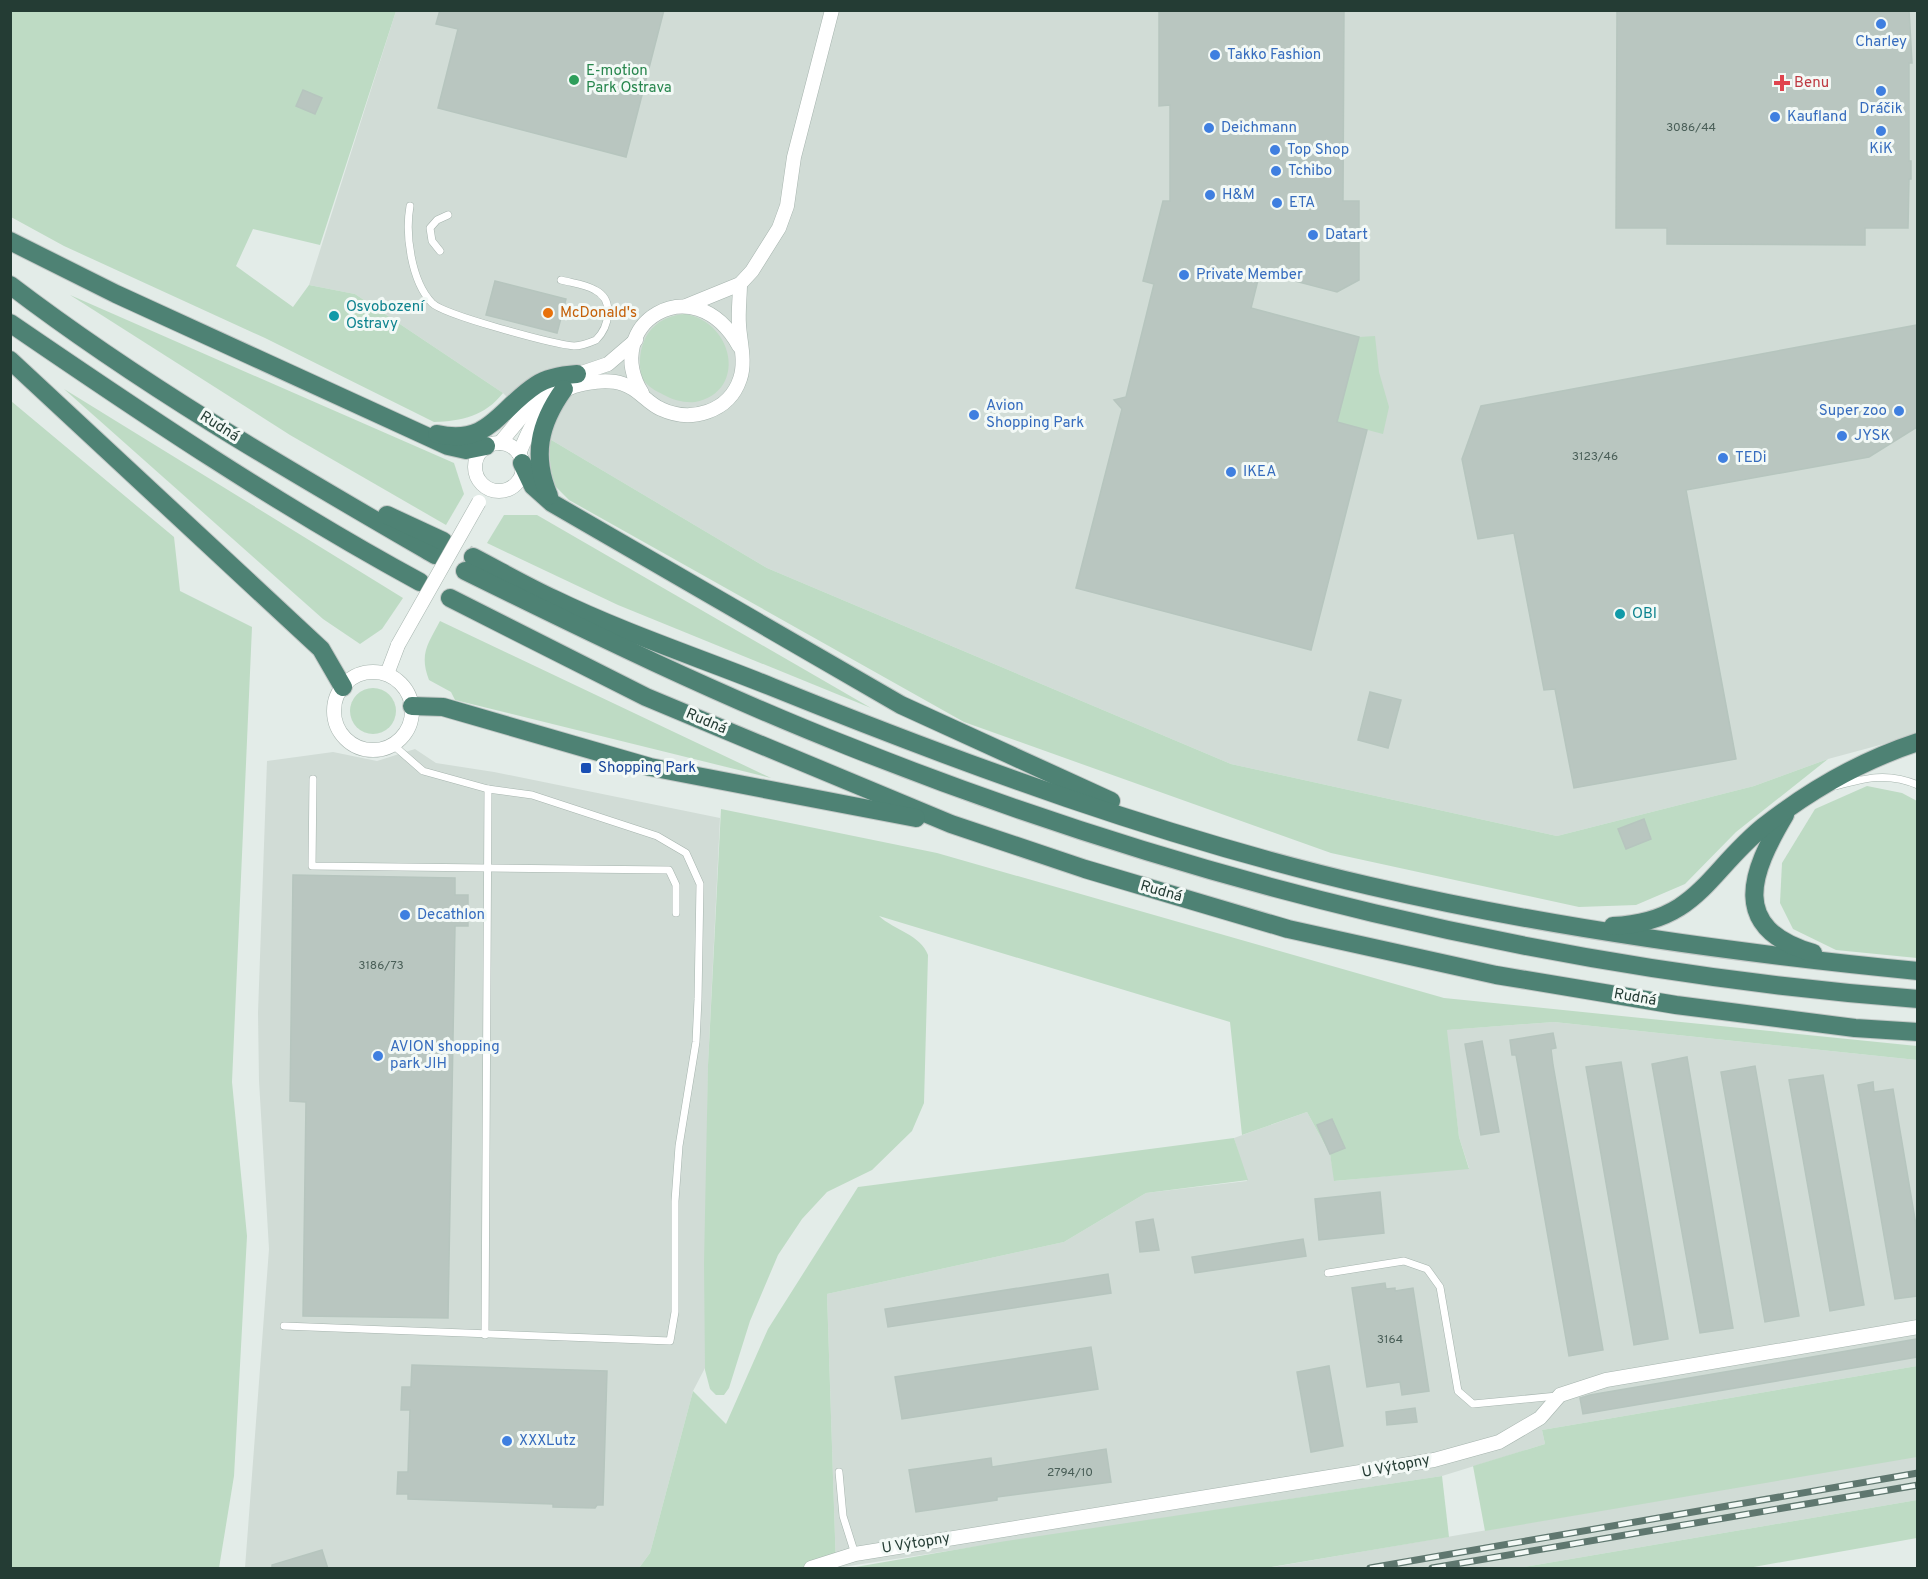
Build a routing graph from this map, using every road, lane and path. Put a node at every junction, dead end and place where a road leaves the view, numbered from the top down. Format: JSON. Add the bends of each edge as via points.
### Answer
{"nodes":[{"id":1,"x":832,"y":10,"type":"edge"},
{"id":2,"x":410,"y":206,"type":"dead end"},
{"id":3,"x":448,"y":215,"type":"dead end"},
{"id":4,"x":10,"y":241,"type":"edge"},
{"id":5,"x":440,"y":251,"type":"dead end"},
{"id":6,"x":561,"y":280,"type":"dead end"},
{"id":7,"x":740,"y":284,"type":"junction"},
{"id":8,"x":10,"y":285,"type":"edge"},
{"id":9,"x":686,"y":306,"type":"junction"},
{"id":10,"x":10,"y":322,"type":"edge"},
{"id":11,"x":636,"y":340,"type":"junction"},
{"id":12,"x":741,"y":349,"type":"junction"},
{"id":13,"x":10,"y":360,"type":"edge"},
{"id":14,"x":577,"y":374,"type":"junction"},
{"id":15,"x":564,"y":390,"type":"junction"},
{"id":16,"x":643,"y":395,"type":"junction"},
{"id":17,"x":407,"y":428,"type":"junction"},
{"id":18,"x":493,"y":445,"type":"junction"},
{"id":19,"x":521,"y":459,"type":"junction"},
{"id":20,"x":488,"y":489,"type":"junction"},
{"id":21,"x":552,"y":503,"type":"junction"},
{"id":22,"x":439,"y":548,"type":"tunnel mouth"},
{"id":23,"x":420,"y":582,"type":"dead end"},
{"id":24,"x":450,"y":598,"type":"dead end"},
{"id":25,"x":387,"y":674,"type":"junction"},
{"id":26,"x":343,"y":687,"type":"junction"},
{"id":27,"x":412,"y":706,"type":"junction"},
{"id":28,"x":1917,"y":742,"type":"edge"},
{"id":29,"x":392,"y":744,"type":"junction"},
{"id":30,"x":313,"y":779,"type":"dead end"},
{"id":31,"x":1917,"y":785,"type":"edge"},
{"id":32,"x":488,"y":789,"type":"junction"},
{"id":33,"x":1808,"y":794,"type":"junction"},
{"id":34,"x":1790,"y":808,"type":"junction"},
{"id":35,"x":951,"y":825,"type":"junction"},
{"id":36,"x":1261,"y":857,"type":"junction"},
{"id":37,"x":488,"y":866,"type":"junction"},
{"id":38,"x":676,"y":913,"type":"dead end"},
{"id":39,"x":1569,"y":928,"type":"junction"},
{"id":40,"x":1851,"y":965,"type":"junction"},
{"id":41,"x":1917,"y":971,"type":"edge"},
{"id":42,"x":1917,"y":999,"type":"edge"},
{"id":43,"x":1917,"y":1032,"type":"edge"},
{"id":44,"x":1328,"y":1273,"type":"dead end"},
{"id":45,"x":284,"y":1326,"type":"dead end"},
{"id":46,"x":1917,"y":1327,"type":"edge"},
{"id":47,"x":485,"y":1335,"type":"junction"},
{"id":48,"x":1560,"y":1395,"type":"junction"},
{"id":49,"x":839,"y":1472,"type":"dead end"},
{"id":50,"x":855,"y":1554,"type":"junction"},
{"id":51,"x":811,"y":1569,"type":"edge"}],
"edges":[{"from":1,"to":7,"type":"street","via":[[794,158],[783,219],[765,252]]},
{"from":2,"to":6,"type":"lane","via":[[409,230],[417,275],[428,297],[449,313],[574,346],[596,340],[607,322],[608,309],[603,297],[590,288]]},
{"from":3,"to":5,"type":"lane","via":[[430,228],[432,241]]},
{"from":4,"to":17,"type":"highway"},
{"from":7,"to":9,"type":"street"},
{"from":7,"to":12,"type":"street"},
{"from":8,"to":22,"type":"highway","name":"Rudná","via":[[134,373],[278,464]]},
{"from":9,"to":11,"type":"street","via":[[660,311],[641,328]]},
{"from":9,"to":12,"type":"street","via":[[710,314],[726,327]]},
{"from":10,"to":23,"type":"highway","name":"Rudná","via":[[131,405],[365,552]]},
{"from":11,"to":14,"type":"street","via":[[608,364]]},
{"from":11,"to":16,"type":"street","via":[[633,378]]},
{"from":12,"to":16,"type":"street","via":[[741,378],[730,396],[713,410],[684,416],[670,413],[657,408]]},
{"from":13,"to":26,"type":"highway","via":[[321,649]]},
{"from":14,"to":17,"type":"highway","via":[[556,376],[537,384],[499,419],[473,434],[454,438]]},
{"from":14,"to":18,"type":"street","via":[[543,391]]},
{"from":15,"to":16,"type":"street","via":[[612,381]]},
{"from":15,"to":19,"type":"street","via":[[551,398],[531,424]]},
{"from":15,"to":21,"type":"highway","via":[[549,410],[539,448],[539,466]]},
{"from":17,"to":18,"type":"highway","via":[[457,449]]},
{"from":18,"to":19,"type":"street","via":[[513,447]]},
{"from":18,"to":20,"type":"street","via":[[479,453],[474,466],[478,480]]},
{"from":19,"to":20,"type":"street","via":[[521,477],[515,485],[502,491]]},
{"from":19,"to":21,"type":"highway","via":[[533,486]]},
{"from":20,"to":25,"type":"street","bridge":true,"via":[[398,645]]},
{"from":21,"to":36,"type":"highway","via":[[901,705],[1103,798]]},
{"from":24,"to":35,"type":"highway","name":"Rudná","via":[[646,697]]},
{"from":25,"to":26,"type":"street","via":[[359,674]]},
{"from":25,"to":27,"type":"street","via":[[404,687]]},
{"from":26,"to":29,"type":"street","via":[[336,700],[335,716],[344,736],[370,749]]},
{"from":27,"to":29,"type":"street","via":[[408,728]]},
{"from":27,"to":35,"type":"highway","via":[[443,707],[650,767]]},
{"from":28,"to":33,"type":"highway","via":[[1841,774]]},
{"from":29,"to":32,"type":"lane","via":[[423,771]]},
{"from":30,"to":37,"type":"lane","via":[[312,866]]},
{"from":31,"to":33,"type":"lane","via":[[1877,776]]},
{"from":32,"to":37,"type":"lane"},
{"from":32,"to":47,"type":"lane","via":[[532,795],[657,836],[686,853],[700,884],[696,1042],[679,1146],[675,1312],[670,1341]]},
{"from":33,"to":34,"type":"highway"},
{"from":34,"to":39,"type":"highway","via":[[1755,835],[1696,897],[1668,915],[1640,924]]},
{"from":34,"to":40,"type":"highway","via":[[1759,863],[1754,893],[1759,913],[1770,930],[1786,943]]},
{"from":35,"to":43,"type":"highway","name":"Rudná","via":[[1288,930],[1485,972],[1676,1005]]},
{"from":36,"to":39,"type":"highway","via":[[1366,886]]},
{"from":36,"to":42,"type":"highway","via":[[1092,806],[913,744],[469,564],[619,647],[848,746],[1072,828],[1281,891],[1510,943],[1679,973]]},
{"from":37,"to":38,"type":"lane","via":[[669,870],[676,885]]},
{"from":37,"to":47,"type":"lane"},
{"from":39,"to":40,"type":"highway"},
{"from":40,"to":41,"type":"highway"},
{"from":44,"to":48,"type":"lane","via":[[1404,1261],[1427,1269],[1440,1287],[1458,1391],[1473,1404]]},
{"from":45,"to":47,"type":"lane"},
{"from":46,"to":48,"type":"street","via":[[1606,1380]]},
{"from":48,"to":50,"type":"street","name":"U Výtopny","via":[[1540,1418],[1499,1442],[1434,1460]]},
{"from":49,"to":50,"type":"lane","via":[[843,1516]]},
{"from":50,"to":51,"type":"street","name":"U Výtopny"}]}
